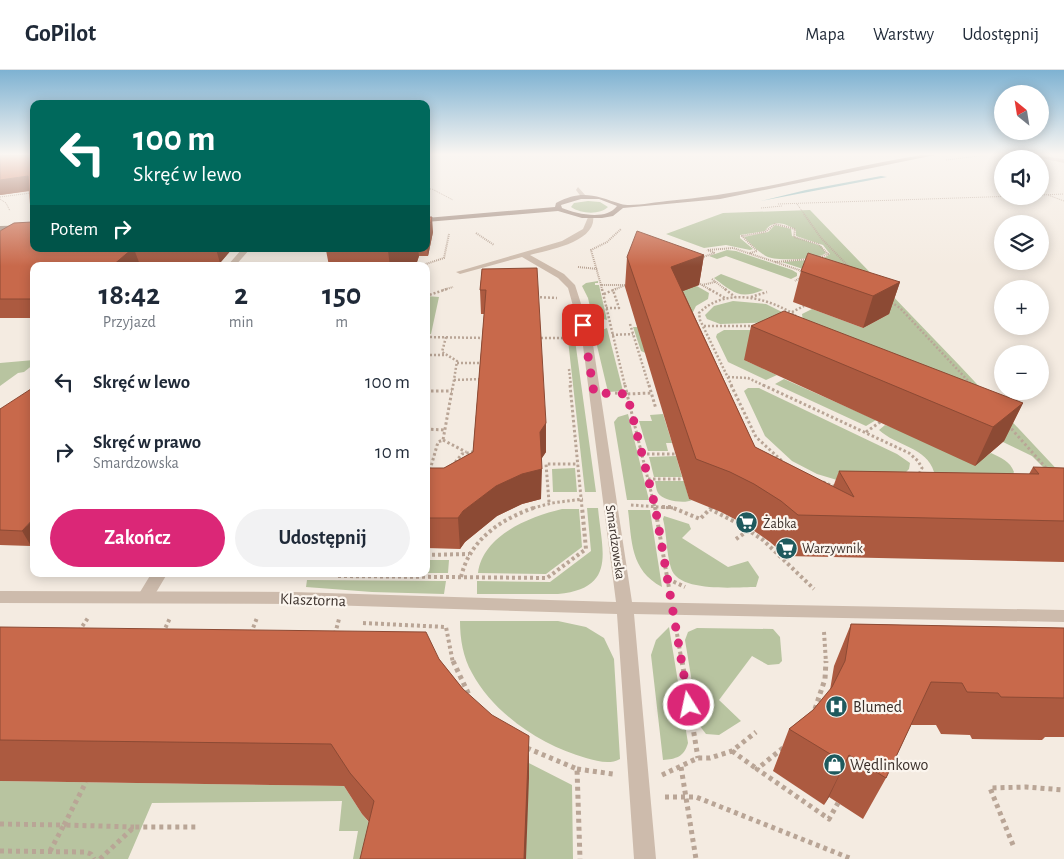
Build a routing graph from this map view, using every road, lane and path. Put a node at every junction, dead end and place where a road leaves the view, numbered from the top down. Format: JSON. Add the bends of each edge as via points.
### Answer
{"nodes":[{"id":1,"x":580,"y":192,"type":"edge"},
{"id":2,"x":744,"y":192,"type":"edge"},
{"id":3,"x":30,"y":193,"type":"edge"},
{"id":4,"x":1064,"y":194,"type":"edge"},
{"id":5,"x":1049,"y":195,"type":"edge"},
{"id":6,"x":1049,"y":196,"type":"edge"},
{"id":7,"x":584,"y":197,"type":"junction"},
{"id":8,"x":994,"y":197,"type":"edge"},
{"id":9,"x":0,"y":198,"type":"edge"},
{"id":10,"x":1064,"y":201,"type":"edge"},
{"id":11,"x":797,"y":204,"type":"junction"},
{"id":12,"x":787,"y":205,"type":"dead end"},
{"id":13,"x":621,"y":206,"type":"junction"},
{"id":14,"x":559,"y":209,"type":"junction"},
{"id":15,"x":10,"y":216,"type":"dead end"},
{"id":16,"x":591,"y":216,"type":"junction"},
{"id":17,"x":430,"y":220,"type":"edge"},
{"id":18,"x":30,"y":227,"type":"edge"},
{"id":19,"x":0,"y":228,"type":"edge"},
{"id":20,"x":450,"y":229,"type":"dead end"},
{"id":21,"x":469,"y":230,"type":"dead end"},
{"id":22,"x":500,"y":248,"type":"dead end"},
{"id":23,"x":244,"y":252,"type":"edge"},
{"id":24,"x":750,"y":253,"type":"junction"},
{"id":25,"x":524,"y":255,"type":"junction"},
{"id":26,"x":692,"y":261,"type":"edge"},
{"id":27,"x":235,"y":262,"type":"edge"},
{"id":28,"x":775,"y":262,"type":"junction"},
{"id":29,"x":430,"y":263,"type":"edge"},
{"id":30,"x":460,"y":272,"type":"dead end"},
{"id":31,"x":854,"y":272,"type":"edge"},
{"id":32,"x":600,"y":279,"type":"dead end"},
{"id":33,"x":712,"y":279,"type":"dead end"},
{"id":34,"x":795,"y":281,"type":"dead end"},
{"id":35,"x":716,"y":282,"type":"junction"},
{"id":36,"x":602,"y":285,"type":"junction"},
{"id":37,"x":572,"y":287,"type":"junction"},
{"id":38,"x":613,"y":290,"type":"junction"},
{"id":39,"x":536,"y":292,"type":"edge"},
{"id":40,"x":767,"y":292,"type":"dead end"},
{"id":41,"x":604,"y":294,"type":"junction"},
{"id":42,"x":536,"y":298,"type":"junction"},
{"id":43,"x":551,"y":298,"type":"dead end"},
{"id":44,"x":560,"y":298,"type":"dead end"},
{"id":45,"x":735,"y":298,"type":"junction"},
{"id":46,"x":749,"y":298,"type":"junction"},
{"id":47,"x":884,"y":298,"type":"edge"},
{"id":48,"x":726,"y":299,"type":"junction"},
{"id":49,"x":528,"y":300,"type":"edge"},
{"id":50,"x":804,"y":306,"type":"dead end"},
{"id":51,"x":606,"y":308,"type":"junction"},
{"id":52,"x":792,"y":312,"type":"junction"},
{"id":53,"x":788,"y":323,"type":"edge"},
{"id":54,"x":630,"y":324,"type":"dead end"},
{"id":55,"x":704,"y":326,"type":"junction"},
{"id":56,"x":760,"y":326,"type":"edge"},
{"id":57,"x":565,"y":330,"type":"dead end"},
{"id":58,"x":633,"y":334,"type":"junction"},
{"id":59,"x":612,"y":335,"type":"junction"},
{"id":60,"x":430,"y":337,"type":"edge"},
{"id":61,"x":446,"y":337,"type":"junction"},
{"id":62,"x":492,"y":338,"type":"edge"},
{"id":63,"x":529,"y":338,"type":"edge"},
{"id":64,"x":566,"y":338,"type":"junction"},
{"id":65,"x":586,"y":338,"type":"junction"},
{"id":66,"x":567,"y":347,"type":"dead end"},
{"id":67,"x":430,"y":355,"type":"edge"},
{"id":68,"x":448,"y":355,"type":"junction"},
{"id":69,"x":640,"y":358,"type":"junction"},
{"id":70,"x":650,"y":358,"type":"edge"},
{"id":71,"x":457,"y":363,"type":"junction"},
{"id":72,"x":484,"y":363,"type":"edge"},
{"id":73,"x":568,"y":366,"type":"dead end"},
{"id":74,"x":728,"y":377,"type":"junction"},
{"id":75,"x":491,"y":379,"type":"edge"},
{"id":76,"x":454,"y":380,"type":"junction"},
{"id":77,"x":973,"y":386,"type":"edge"},
{"id":78,"x":430,"y":391,"type":"edge"},
{"id":79,"x":452,"y":391,"type":"junction"},
{"id":80,"x":594,"y":393,"type":"junction"},
{"id":81,"x":651,"y":393,"type":"junction"},
{"id":82,"x":627,"y":394,"type":"junction"},
{"id":83,"x":656,"y":409,"type":"dead end"},
{"id":84,"x":883,"y":420,"type":"dead end"},
{"id":85,"x":1005,"y":422,"type":"edge"},
{"id":86,"x":430,"y":429,"type":"edge"},
{"id":87,"x":445,"y":430,"type":"junction"},
{"id":88,"x":865,"y":433,"type":"junction"},
{"id":89,"x":443,"y":440,"type":"junction"},
{"id":90,"x":480,"y":451,"type":"edge"},
{"id":91,"x":466,"y":452,"type":"junction"},
{"id":92,"x":642,"y":454,"type":"junction"},
{"id":93,"x":676,"y":454,"type":"dead end"},
{"id":94,"x":578,"y":464,"type":"junction"},
{"id":95,"x":788,"y":466,"type":"edge"},
{"id":96,"x":430,"y":470,"type":"edge"},
{"id":97,"x":454,"y":471,"type":"edge"},
{"id":98,"x":1049,"y":472,"type":"edge"},
{"id":99,"x":648,"y":479,"type":"junction"},
{"id":100,"x":683,"y":479,"type":"dead end"},
{"id":101,"x":815,"y":480,"type":"edge"},
{"id":102,"x":918,"y":480,"type":"edge"},
{"id":103,"x":839,"y":488,"type":"edge"},
{"id":104,"x":582,"y":499,"type":"junction"},
{"id":105,"x":549,"y":502,"type":"junction"},
{"id":106,"x":610,"y":503,"type":"junction"},
{"id":107,"x":655,"y":506,"type":"junction"},
{"id":108,"x":750,"y":529,"type":"junction"},
{"id":109,"x":736,"y":539,"type":"dead end"},
{"id":110,"x":469,"y":554,"type":"junction"},
{"id":111,"x":430,"y":555,"type":"edge"},
{"id":112,"x":157,"y":577,"type":"edge"},
{"id":113,"x":817,"y":591,"type":"dead end"},
{"id":114,"x":0,"y":597,"type":"edge"},
{"id":115,"x":145,"y":597,"type":"junction"},
{"id":116,"x":626,"y":608,"type":"junction"},
{"id":117,"x":672,"y":609,"type":"junction"},
{"id":118,"x":163,"y":613,"type":"dead end"},
{"id":119,"x":81,"y":615,"type":"dead end"},
{"id":120,"x":248,"y":615,"type":"dead end"},
{"id":121,"x":258,"y":615,"type":"junction"},
{"id":122,"x":267,"y":615,"type":"dead end"},
{"id":123,"x":1064,"y":616,"type":"edge"},
{"id":124,"x":330,"y":618,"type":"dead end"},
{"id":125,"x":339,"y":618,"type":"junction"},
{"id":126,"x":349,"y":620,"type":"dead end"},
{"id":127,"x":358,"y":622,"type":"dead end"},
{"id":128,"x":828,"y":625,"type":"dead end"},
{"id":129,"x":160,"y":637,"type":"edge"},
{"id":130,"x":334,"y":637,"type":"edge"},
{"id":131,"x":75,"y":638,"type":"edge"},
{"id":132,"x":248,"y":640,"type":"edge"},
{"id":133,"x":464,"y":687,"type":"junction"},
{"id":134,"x":456,"y":690,"type":"edge"},
{"id":135,"x":473,"y":701,"type":"edge"},
{"id":136,"x":810,"y":715,"type":"edge"},
{"id":137,"x":756,"y":732,"type":"dead end"},
{"id":138,"x":790,"y":742,"type":"edge"},
{"id":139,"x":522,"y":745,"type":"edge"},
{"id":140,"x":732,"y":751,"type":"junction"},
{"id":141,"x":698,"y":758,"type":"junction"},
{"id":142,"x":681,"y":767,"type":"junction"},
{"id":143,"x":577,"y":769,"type":"junction"},
{"id":144,"x":757,"y":769,"type":"junction"},
{"id":145,"x":638,"y":774,"type":"junction"},
{"id":146,"x":86,"y":782,"type":"dead end"},
{"id":147,"x":1064,"y":790,"type":"edge"},
{"id":148,"x":639,"y":796,"type":"junction"},
{"id":149,"x":687,"y":798,"type":"junction"},
{"id":150,"x":838,"y":803,"type":"dead end"},
{"id":151,"x":0,"y":824,"type":"edge"},
{"id":152,"x":64,"y":825,"type":"junction"},
{"id":153,"x":134,"y":827,"type":"junction"},
{"id":154,"x":199,"y":827,"type":"dead end"},
{"id":155,"x":1013,"y":845,"type":"dead end"},
{"id":156,"x":0,"y":851,"type":"edge"},
{"id":157,"x":50,"y":851,"type":"junction"},
{"id":158,"x":94,"y":859,"type":"edge"},
{"id":159,"x":100,"y":859,"type":"edge"},
{"id":160,"x":580,"y":859,"type":"edge"},
{"id":161,"x":646,"y":859,"type":"edge"},
{"id":162,"x":696,"y":859,"type":"edge"},
{"id":163,"x":852,"y":859,"type":"edge"}],
"edges":[{"from":1,"to":7,"type":"street"},
{"from":2,"to":13,"type":"street"},
{"from":3,"to":9,"type":"path"},
{"from":4,"to":5,"type":"path"},
{"from":6,"to":10,"type":"path"},
{"from":7,"to":13,"type":"street","via":[[605,199]]},
{"from":7,"to":14,"type":"street","via":[[562,201],[558,204]]},
{"from":8,"to":11,"type":"path"},
{"from":9,"to":15,"type":"path","via":[[10,210]]},
{"from":11,"to":12,"type":"path"},
{"from":11,"to":31,"type":"path","via":[[821,238]]},
{"from":13,"to":16,"type":"street","via":[[615,213]]},
{"from":14,"to":16,"type":"street"},
{"from":14,"to":17,"type":"street"},
{"from":16,"to":25,"type":"street","via":[[590,226],[581,235]]},
{"from":18,"to":19,"type":"street"},
{"from":20,"to":29,"type":"path","via":[[444,258]]},
{"from":21,"to":22,"type":"path"},
{"from":23,"to":27,"type":"street"},
{"from":24,"to":26,"type":"path","via":[[718,248],[707,250],[716,253]]},
{"from":24,"to":28,"type":"path"},
{"from":24,"to":28,"type":"path","via":[[757,251],[742,236],[767,231],[776,224],[793,228],[793,236],[823,246],[828,254],[820,258]]},
{"from":25,"to":30,"type":"street"},
{"from":25,"to":37,"type":"street","via":[[561,276]]},
{"from":28,"to":34,"type":"path","via":[[803,273],[802,278]]},
{"from":32,"to":36,"type":"path"},
{"from":33,"to":35,"type":"path"},
{"from":35,"to":45,"type":"path"},
{"from":35,"to":48,"type":"path","via":[[701,284]]},
{"from":36,"to":38,"type":"path","via":[[628,284]]},
{"from":36,"to":41,"type":"path"},
{"from":37,"to":44,"type":"path","via":[[559,287]]},
{"from":37,"to":65,"type":"street","name":"Smardzowska"},
{"from":38,"to":41,"type":"path"},
{"from":38,"to":51,"type":"path","via":[[619,308]]},
{"from":39,"to":42,"type":"path"},
{"from":40,"to":46,"type":"path"},
{"from":41,"to":51,"type":"path"},
{"from":42,"to":43,"type":"path"},
{"from":42,"to":49,"type":"path"},
{"from":45,"to":46,"type":"path"},
{"from":45,"to":48,"type":"path"},
{"from":46,"to":52,"type":"path","via":[[770,302]]},
{"from":47,"to":77,"type":"path","via":[[900,308]]},
{"from":48,"to":55,"type":"path","via":[[702,308],[699,313]]},
{"from":50,"to":52,"type":"path"},
{"from":51,"to":59,"type":"path"},
{"from":52,"to":53,"type":"path","via":[[794,318]]},
{"from":54,"to":58,"type":"path"},
{"from":55,"to":56,"type":"path"},
{"from":55,"to":74,"type":"path"},
{"from":57,"to":64,"type":"path"},
{"from":58,"to":59,"type":"path"},
{"from":58,"to":69,"type":"path"},
{"from":59,"to":82,"type":"path"},
{"from":60,"to":61,"type":"path"},
{"from":61,"to":62,"type":"path"},
{"from":61,"to":68,"type":"path","via":[[442,352]]},
{"from":63,"to":64,"type":"path"},
{"from":64,"to":65,"type":"path"},
{"from":64,"to":66,"type":"path"},
{"from":65,"to":80,"type":"street","name":"Smardzowska"},
{"from":67,"to":68,"type":"path"},
{"from":68,"to":71,"type":"path"},
{"from":69,"to":70,"type":"path"},
{"from":69,"to":81,"type":"path"},
{"from":71,"to":72,"type":"path"},
{"from":71,"to":76,"type":"path"},
{"from":73,"to":94,"type":"path"},
{"from":74,"to":88,"type":"path","via":[[748,378]]},
{"from":74,"to":95,"type":"path","via":[[756,437]]},
{"from":75,"to":76,"type":"path"},
{"from":76,"to":79,"type":"path"},
{"from":78,"to":79,"type":"path"},
{"from":79,"to":87,"type":"path"},
{"from":80,"to":82,"type":"path"},
{"from":80,"to":106,"type":"street","name":"Smardzowska"},
{"from":81,"to":82,"type":"path"},
{"from":81,"to":83,"type":"path"},
{"from":82,"to":92,"type":"path"},
{"from":84,"to":88,"type":"path"},
{"from":85,"to":98,"type":"path"},
{"from":86,"to":87,"type":"path"},
{"from":87,"to":89,"type":"path"},
{"from":88,"to":102,"type":"path","via":[[918,461],[922,468]]},
{"from":89,"to":91,"type":"path"},
{"from":89,"to":96,"type":"path","via":[[438,442]]},
{"from":90,"to":91,"type":"path"},
{"from":91,"to":97,"type":"path","via":[[455,459]]},
{"from":92,"to":93,"type":"path"},
{"from":92,"to":99,"type":"path"},
{"from":94,"to":104,"type":"path"},
{"from":94,"to":105,"type":"path","via":[[546,464]]},
{"from":99,"to":100,"type":"path"},
{"from":99,"to":107,"type":"path"},
{"from":101,"to":103,"type":"path"},
{"from":104,"to":105,"type":"path"},
{"from":104,"to":106,"type":"path"},
{"from":104,"to":110,"type":"path","via":[[586,549],[547,578],[461,578]]},
{"from":105,"to":110,"type":"path","via":[[504,521],[481,538]]},
{"from":106,"to":107,"type":"path"},
{"from":106,"to":116,"type":"street","name":"Smardzowska"},
{"from":107,"to":108,"type":"path","via":[[671,507],[700,519],[710,509]]},
{"from":107,"to":117,"type":"path"},
{"from":108,"to":109,"type":"path"},
{"from":108,"to":113,"type":"path"},
{"from":110,"to":111,"type":"path"},
{"from":112,"to":115,"type":"street"},
{"from":114,"to":115,"type":"street","name":"Klasztorna"},
{"from":115,"to":116,"type":"street","name":"Klasztorna"},
{"from":116,"to":117,"type":"street","name":"Klasztorna"},
{"from":116,"to":145,"type":"street","name":"Smardzowska"},
{"from":117,"to":123,"type":"street","name":"Klasztorna"},
{"from":117,"to":141,"type":"path"},
{"from":118,"to":129,"type":"path","via":[[172,613]]},
{"from":119,"to":131,"type":"path","via":[[90,615]]},
{"from":120,"to":121,"type":"path"},
{"from":121,"to":122,"type":"path"},
{"from":121,"to":132,"type":"path"},
{"from":124,"to":125,"type":"path"},
{"from":125,"to":126,"type":"path"},
{"from":125,"to":130,"type":"path"},
{"from":127,"to":133,"type":"path","via":[[446,627],[452,657]]},
{"from":128,"to":136,"type":"path","via":[[823,633],[826,668],[823,686],[816,708]]},
{"from":133,"to":134,"type":"path"},
{"from":133,"to":135,"type":"path"},
{"from":137,"to":140,"type":"path"},
{"from":138,"to":144,"type":"path"},
{"from":139,"to":143,"type":"path"},
{"from":140,"to":141,"type":"path"},
{"from":140,"to":144,"type":"path"},
{"from":141,"to":142,"type":"path"},
{"from":142,"to":145,"type":"path","via":[[665,775]]},
{"from":142,"to":149,"type":"path"},
{"from":143,"to":145,"type":"path"},
{"from":143,"to":160,"type":"path"},
{"from":144,"to":150,"type":"path","via":[[829,819]]},
{"from":145,"to":148,"type":"street","name":"Smardzowska"},
{"from":146,"to":152,"type":"path"},
{"from":147,"to":155,"type":"path","via":[[990,788]]},
{"from":148,"to":149,"type":"path"},
{"from":148,"to":161,"type":"street","name":"Smardzowska"},
{"from":149,"to":162,"type":"path"},
{"from":149,"to":163,"type":"path","via":[[696,798]]},
{"from":151,"to":152,"type":"path"},
{"from":152,"to":153,"type":"path"},
{"from":152,"to":157,"type":"path"},
{"from":153,"to":154,"type":"path"},
{"from":153,"to":159,"type":"path"},
{"from":156,"to":157,"type":"path"},
{"from":157,"to":158,"type":"path","via":[[85,852]]}]}
